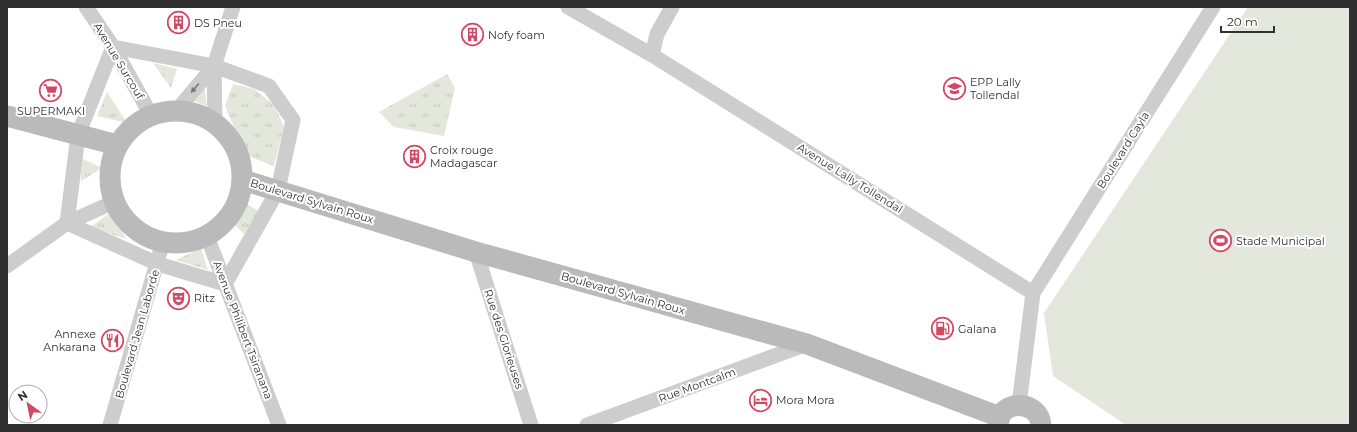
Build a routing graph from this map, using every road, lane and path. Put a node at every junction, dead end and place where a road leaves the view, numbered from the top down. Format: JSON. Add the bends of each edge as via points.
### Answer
{"nodes":[{"id":1,"x":86,"y":7,"type":"edge"},
{"id":2,"x":233,"y":7,"type":"edge"},
{"id":3,"x":568,"y":7,"type":"edge"},
{"id":4,"x":672,"y":7,"type":"edge"},
{"id":5,"x":1213,"y":7,"type":"edge"},
{"id":6,"x":113,"y":47,"type":"junction"},
{"id":7,"x":652,"y":55,"type":"junction"},
{"id":8,"x":214,"y":66,"type":"junction"},
{"id":9,"x":176,"y":110,"type":"junction"},
{"id":10,"x":151,"y":115,"type":"junction"},
{"id":11,"x":7,"y":116,"type":"edge"},
{"id":12,"x":215,"y":122,"type":"junction"},
{"id":13,"x":78,"y":135,"type":"junction"},
{"id":14,"x":117,"y":145,"type":"junction"},
{"id":15,"x":243,"y":180,"type":"junction"},
{"id":16,"x":278,"y":190,"type":"junction"},
{"id":17,"x":114,"y":202,"type":"junction"},
{"id":18,"x":67,"y":223,"type":"junction"},
{"id":19,"x":207,"y":236,"type":"junction"},
{"id":20,"x":163,"y":242,"type":"junction"},
{"id":21,"x":476,"y":252,"type":"junction"},
{"id":22,"x":158,"y":264,"type":"junction"},
{"id":23,"x":7,"y":266,"type":"edge"},
{"id":24,"x":224,"y":284,"type":"junction"},
{"id":25,"x":1033,"y":293,"type":"junction"},
{"id":26,"x":807,"y":344,"type":"junction"},
{"id":27,"x":1019,"y":405,"type":"junction"},
{"id":28,"x":999,"y":421,"type":"edge"},
{"id":29,"x":110,"y":425,"type":"edge"},
{"id":30,"x":279,"y":425,"type":"edge"},
{"id":31,"x":531,"y":425,"type":"edge"},
{"id":32,"x":588,"y":425,"type":"edge"},
{"id":33,"x":1041,"y":425,"type":"edge"}],
"edges":[{"from":1,"to":6,"type":"street","name":"Avenue Surcouf"},
{"from":2,"to":8,"type":"street"},
{"from":3,"to":7,"type":"street","name":"Avenue Lally Tollendal"},
{"from":4,"to":7,"type":"street","via":[[657,34]]},
{"from":5,"to":25,"type":"street","name":"Boulevard Cayla"},
{"from":6,"to":8,"type":"street"},
{"from":6,"to":10,"type":"street","name":"Avenue Surcouf"},
{"from":6,"to":13,"type":"street"},
{"from":7,"to":25,"type":"street","name":"Avenue Lally Tollendal"},
{"from":8,"to":9,"type":"street","one_way":true},
{"from":8,"to":12,"type":"street"},
{"from":8,"to":16,"type":"street","via":[[269,86],[293,120]]},
{"from":9,"to":10,"type":"main road"},
{"from":9,"to":12,"type":"main road"},
{"from":10,"to":14,"type":"main road","via":[[131,127]]},
{"from":11,"to":13,"type":"main road"},
{"from":12,"to":15,"type":"main road","via":[[230,138],[240,158]]},
{"from":13,"to":14,"type":"main road"},
{"from":13,"to":18,"type":"street"},
{"from":14,"to":17,"type":"main road","via":[[109,174]]},
{"from":15,"to":16,"type":"main road","name":"Boulevard Sylvain Roux"},
{"from":15,"to":19,"type":"main road","via":[[237,202],[225,222]]},
{"from":16,"to":21,"type":"main road","name":"Boulevard Sylvain Roux"},
{"from":16,"to":24,"type":"street"},
{"from":17,"to":18,"type":"street"},
{"from":17,"to":20,"type":"main road","via":[[133,228]]},
{"from":18,"to":22,"type":"street"},
{"from":18,"to":23,"type":"street"},
{"from":19,"to":20,"type":"main road","via":[[185,242]]},
{"from":19,"to":24,"type":"street","name":"Avenue Philibert Tsiranana"},
{"from":20,"to":22,"type":"street","name":"Boulevard Jean Laborde"},
{"from":21,"to":26,"type":"main road","name":"Boulevard Sylvain Roux"},
{"from":21,"to":31,"type":"street","name":"Rue des Glorieuses"},
{"from":22,"to":24,"type":"street"},
{"from":22,"to":29,"type":"street","name":"Boulevard Jean Laborde"},
{"from":24,"to":30,"type":"street","name":"Avenue Philibert Tsiranana"},
{"from":25,"to":27,"type":"street"},
{"from":26,"to":28,"type":"main road","name":"Boulevard Sylvain Roux"},
{"from":26,"to":32,"type":"street","name":"Rue Montcalm"},
{"from":27,"to":28,"type":"main road","via":[[1005,410]]},
{"from":27,"to":33,"type":"main road","via":[[1032,409]]}]}
